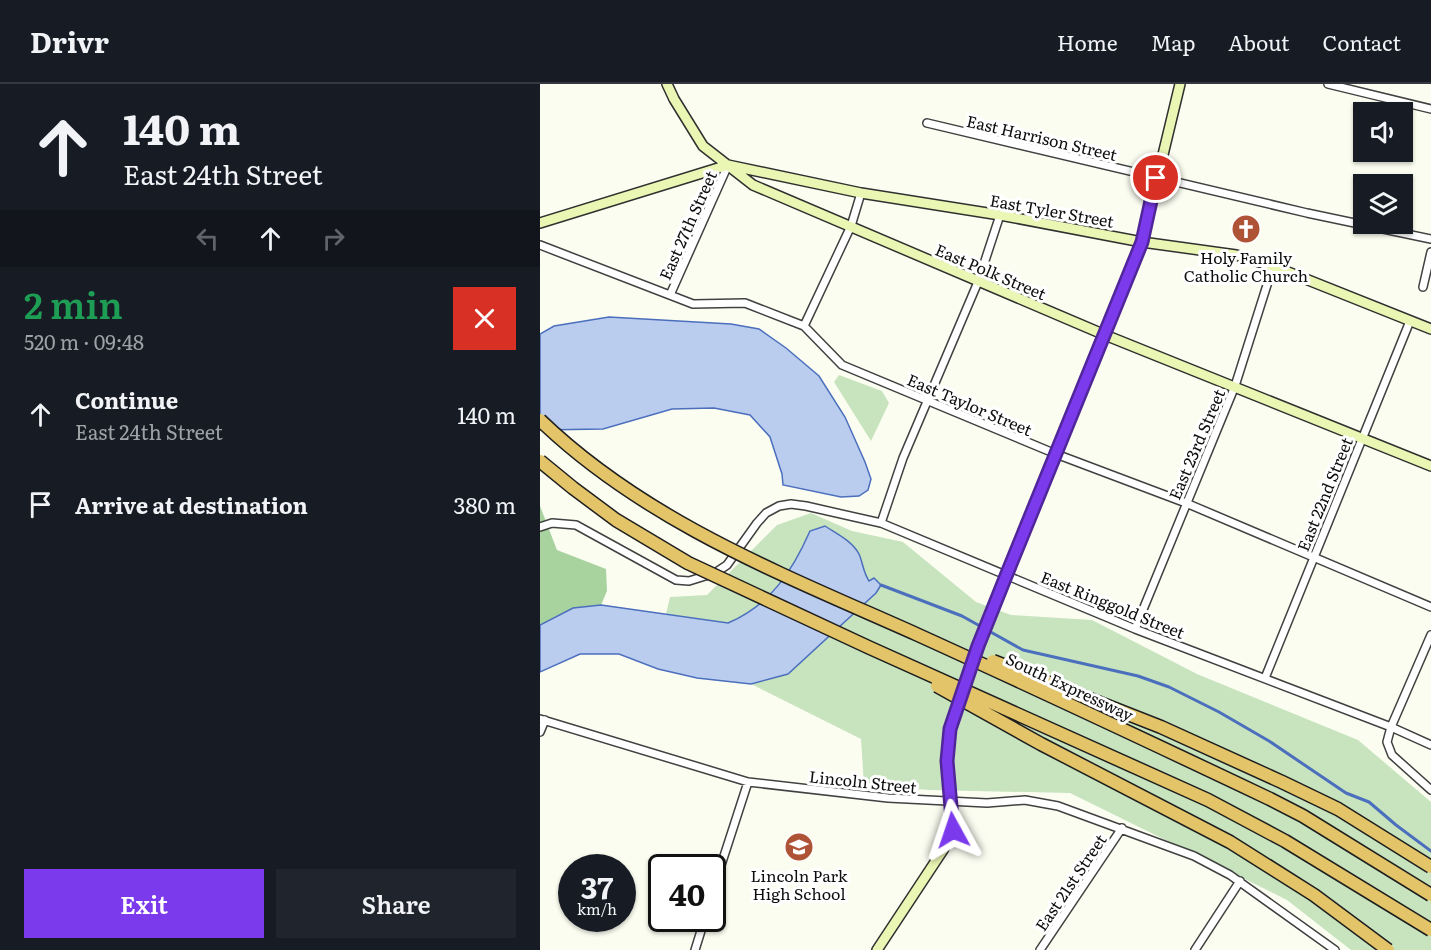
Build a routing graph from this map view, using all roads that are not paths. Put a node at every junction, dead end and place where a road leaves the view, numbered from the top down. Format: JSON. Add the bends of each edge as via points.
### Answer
{"nodes":[{"id":1,"x":667,"y":84,"type":"edge"},
{"id":2,"x":1180,"y":84,"type":"edge"},
{"id":3,"x":1328,"y":84,"type":"edge"},
{"id":4,"x":1431,"y":109,"type":"edge"},
{"id":5,"x":927,"y":123,"type":"dead end"},
{"id":6,"x":728,"y":165,"type":"junction"},
{"id":7,"x":1156,"y":178,"type":"junction"},
{"id":8,"x":861,"y":193,"type":"junction"},
{"id":9,"x":1000,"y":215,"type":"junction"},
{"id":10,"x":540,"y":223,"type":"edge"},
{"id":11,"x":851,"y":226,"type":"junction"},
{"id":12,"x":1431,"y":239,"type":"edge"},
{"id":13,"x":1142,"y":242,"type":"junction"},
{"id":14,"x":540,"y":245,"type":"edge"},
{"id":15,"x":1431,"y":252,"type":"edge"},
{"id":16,"x":1273,"y":266,"type":"junction"},
{"id":17,"x":978,"y":282,"type":"junction"},
{"id":18,"x":1423,"y":287,"type":"dead end"},
{"id":19,"x":670,"y":295,"type":"junction"},
{"id":20,"x":1410,"y":321,"type":"junction"},
{"id":21,"x":804,"y":326,"type":"junction"},
{"id":22,"x":1431,"y":330,"type":"edge"},
{"id":23,"x":1105,"y":335,"type":"junction"},
{"id":24,"x":1235,"y":386,"type":"junction"},
{"id":25,"x":928,"y":401,"type":"junction"},
{"id":26,"x":540,"y":420,"type":"edge"},
{"id":27,"x":1362,"y":439,"type":"junction"},
{"id":28,"x":1056,"y":454,"type":"junction"},
{"id":29,"x":540,"y":461,"type":"edge"},
{"id":30,"x":1431,"y":466,"type":"edge"},
{"id":31,"x":1186,"y":503,"type":"junction"},
{"id":32,"x":881,"y":522,"type":"junction"},
{"id":33,"x":540,"y":527,"type":"edge"},
{"id":34,"x":1314,"y":558,"type":"junction"},
{"id":35,"x":1006,"y":576,"type":"junction"},
{"id":36,"x":853,"y":606,"type":"junction"},
{"id":37,"x":1431,"y":607,"type":"edge"},
{"id":38,"x":1135,"y":629,"type":"junction"},
{"id":39,"x":1431,"y":635,"type":"edge"},
{"id":40,"x":868,"y":647,"type":"junction"},
{"id":41,"x":1265,"y":678,"type":"junction"},
{"id":42,"x":542,"y":719,"type":"edge"},
{"id":43,"x":1391,"y":727,"type":"junction"},
{"id":44,"x":540,"y":732,"type":"edge"},
{"id":45,"x":1431,"y":745,"type":"edge"},
{"id":46,"x":748,"y":782,"type":"junction"},
{"id":47,"x":1431,"y":790,"type":"edge"},
{"id":48,"x":951,"y":803,"type":"junction"},
{"id":49,"x":1122,"y":828,"type":"junction"},
{"id":50,"x":725,"y":854,"type":"edge"},
{"id":51,"x":1431,"y":867,"type":"edge"},
{"id":52,"x":1240,"y":881,"type":"junction"},
{"id":53,"x":1431,"y":895,"type":"edge"},
{"id":54,"x":1431,"y":930,"type":"edge"},
{"id":55,"x":701,"y":932,"type":"edge"},
{"id":56,"x":695,"y":950,"type":"edge"},
{"id":57,"x":877,"y":950,"type":"edge"},
{"id":58,"x":1040,"y":950,"type":"edge"},
{"id":59,"x":1195,"y":950,"type":"edge"},
{"id":60,"x":1335,"y":950,"type":"edge"},
{"id":61,"x":1388,"y":950,"type":"edge"}],
"edges":[{"from":1,"to":6,"type":"street","name":"East Polk Street","via":[[703,146]]},
{"from":2,"to":7,"type":"street"},
{"from":3,"to":4,"type":"street"},
{"from":5,"to":7,"type":"street","name":"East Harrison Street"},
{"from":6,"to":8,"type":"street","name":"East Tyler Street"},
{"from":6,"to":10,"type":"street"},
{"from":6,"to":11,"type":"street","name":"East Polk Street","via":[[753,185]]},
{"from":6,"to":19,"type":"street","name":"East 27th Street"},
{"from":7,"to":12,"type":"street","name":"East Harrison Street"},
{"from":7,"to":13,"type":"street"},
{"from":8,"to":9,"type":"street","name":"East Tyler Street"},
{"from":8,"to":11,"type":"street"},
{"from":9,"to":13,"type":"street","name":"East Tyler Street"},
{"from":9,"to":17,"type":"street"},
{"from":11,"to":17,"type":"street","name":"East Polk Street"},
{"from":11,"to":21,"type":"street"},
{"from":13,"to":16,"type":"street","name":"East Tyler Street","via":[[1236,255]]},
{"from":13,"to":23,"type":"street"},
{"from":14,"to":19,"type":"street","name":"East Taylor Street"},
{"from":15,"to":18,"type":"street"},
{"from":16,"to":20,"type":"street","name":"East Tyler Street"},
{"from":16,"to":24,"type":"street","name":"East 23rd Street"},
{"from":17,"to":23,"type":"street","name":"East Polk Street"},
{"from":17,"to":25,"type":"street"},
{"from":19,"to":21,"type":"street","name":"East Taylor Street","via":[[693,304],[745,303]]},
{"from":20,"to":22,"type":"street","name":"East Tyler Street"},
{"from":20,"to":27,"type":"street","name":"East 22nd Street"},
{"from":21,"to":25,"type":"street","name":"East Taylor Street","via":[[842,365]]},
{"from":23,"to":24,"type":"street","name":"East Polk Street"},
{"from":23,"to":28,"type":"street"},
{"from":24,"to":27,"type":"street","name":"East Polk Street"},
{"from":24,"to":31,"type":"street","name":"East 23rd Street"},
{"from":25,"to":28,"type":"street","name":"East Taylor Street"},
{"from":25,"to":32,"type":"street"},
{"from":26,"to":36,"type":"highway","name":"South Expressway","bridge":true,"via":[[603,472],[668,516],[730,550]]},
{"from":27,"to":30,"type":"street","name":"East Polk Street"},
{"from":27,"to":34,"type":"street","name":"East 22nd Street"},
{"from":28,"to":31,"type":"street","name":"East Taylor Street"},
{"from":28,"to":35,"type":"street"},
{"from":29,"to":40,"type":"highway","bridge":true,"via":[[616,520],[688,563]]},
{"from":31,"to":34,"type":"street","name":"East Taylor Street"},
{"from":31,"to":38,"type":"street","name":"East 23rd Street"},
{"from":32,"to":33,"type":"street","name":"East Ringgold Street","via":[[806,506],[779,506],[756,523],[726,565],[689,581],[676,580],[576,525],[552,523]]},
{"from":32,"to":35,"type":"street","name":"East Ringgold Street"},
{"from":34,"to":37,"type":"street","name":"East Taylor Street"},
{"from":34,"to":41,"type":"street","name":"East 22nd Street"},
{"from":35,"to":38,"type":"street","name":"East Ringgold Street"},
{"from":35,"to":48,"type":"street","via":[[950,729],[947,761]]},
{"from":36,"to":51,"type":"highway","bridge":true,"via":[[1161,727],[1338,809]]},
{"from":36,"to":53,"type":"highway","name":"South Expressway","bridge":true,"via":[[1270,799]]},
{"from":38,"to":41,"type":"street","name":"East Ringgold Street"},
{"from":39,"to":43,"type":"street"},
{"from":40,"to":54,"type":"highway","bridge":true,"via":[[1208,800],[1285,841]]},
{"from":40,"to":61,"type":"highway","bridge":true,"via":[[1041,744],[1230,842],[1314,895]]},
{"from":41,"to":43,"type":"street","name":"East Ringgold Street"},
{"from":42,"to":44,"type":"street"},
{"from":42,"to":46,"type":"street","name":"Lincoln Street"},
{"from":43,"to":45,"type":"street","name":"East Ringgold Street"},
{"from":43,"to":47,"type":"street","via":[[1387,742],[1392,755]]},
{"from":46,"to":48,"type":"street","name":"Lincoln Street"},
{"from":46,"to":50,"type":"street"},
{"from":48,"to":49,"type":"street","name":"Lincoln Street","via":[[1025,800],[1058,806]]},
{"from":48,"to":57,"type":"street","via":[[953,830],[943,850]]},
{"from":49,"to":52,"type":"street","name":"Lincoln Street","via":[[1194,856]]},
{"from":49,"to":58,"type":"street","name":"East 21st Street"},
{"from":52,"to":59,"type":"street"},
{"from":52,"to":60,"type":"street","name":"Lincoln Street"},
{"from":55,"to":56,"type":"street"}]}
